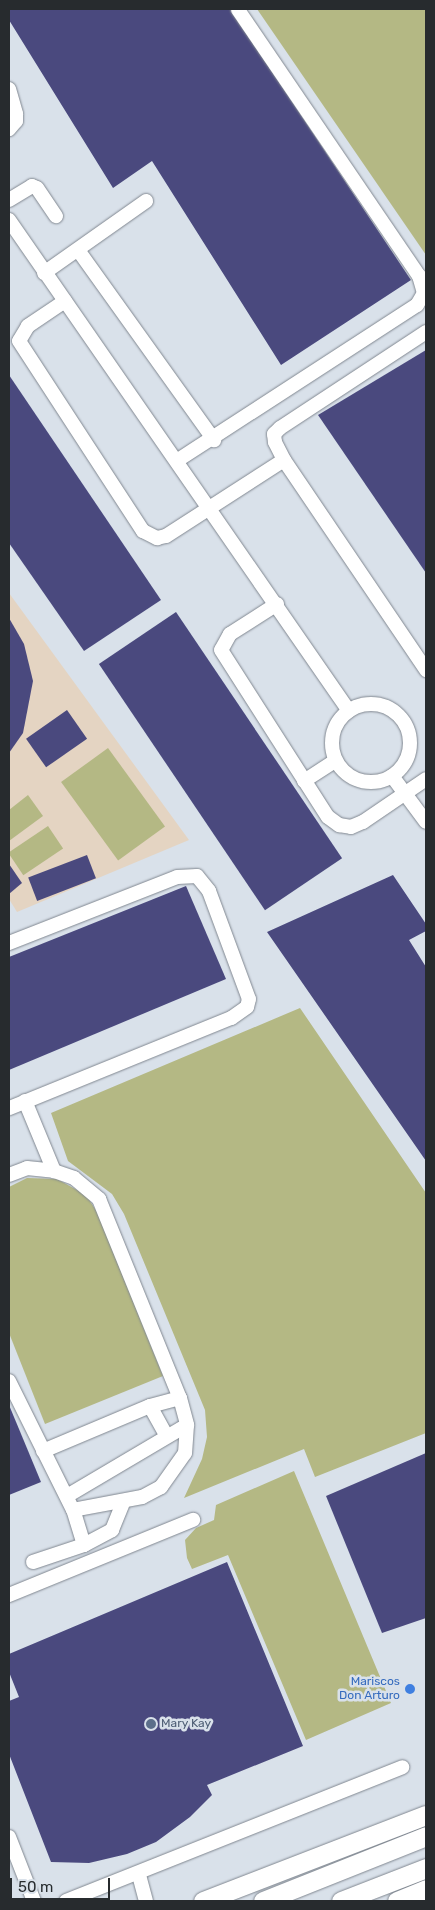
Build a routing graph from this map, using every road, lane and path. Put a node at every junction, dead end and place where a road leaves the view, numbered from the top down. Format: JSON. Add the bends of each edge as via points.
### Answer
{"nodes":[{"id":1,"x":238,"y":10,"type":"edge"},
{"id":2,"x":9,"y":89,"type":"edge"},
{"id":3,"x":9,"y":130,"type":"edge"},
{"id":4,"x":9,"y":200,"type":"edge"},
{"id":5,"x":146,"y":201,"type":"dead end"},
{"id":6,"x":56,"y":216,"type":"dead end"},
{"id":7,"x":9,"y":220,"type":"edge"},
{"id":8,"x":78,"y":250,"type":"junction"},
{"id":9,"x":44,"y":273,"type":"junction"},
{"id":10,"x":65,"y":301,"type":"junction"},
{"id":11,"x":426,"y":332,"type":"edge"},
{"id":12,"x":214,"y":440,"type":"junction"},
{"id":13,"x":178,"y":460,"type":"junction"},
{"id":14,"x":284,"y":460,"type":"junction"},
{"id":15,"x":211,"y":508,"type":"junction"},
{"id":16,"x":277,"y":604,"type":"junction"},
{"id":17,"x":426,"y":670,"type":"edge"},
{"id":18,"x":349,"y":711,"type":"junction"},
{"id":19,"x":336,"y":761,"type":"junction"},
{"id":20,"x":392,"y":776,"type":"junction"},
{"id":21,"x":426,"y":779,"type":"edge"},
{"id":22,"x":304,"y":780,"type":"junction"},
{"id":23,"x":404,"y":793,"type":"junction"},
{"id":24,"x":425,"y":818,"type":"edge"},
{"id":25,"x":9,"y":943,"type":"edge"},
{"id":26,"x":26,"y":1101,"type":"junction"},
{"id":27,"x":9,"y":1108,"type":"edge"},
{"id":28,"x":54,"y":1171,"type":"junction"},
{"id":29,"x":9,"y":1175,"type":"edge"},
{"id":30,"x":9,"y":1381,"type":"edge"},
{"id":31,"x":180,"y":1398,"type":"junction"},
{"id":32,"x":150,"y":1406,"type":"junction"},
{"id":33,"x":187,"y":1425,"type":"junction"},
{"id":34,"x":166,"y":1435,"type":"junction"},
{"id":35,"x":43,"y":1451,"type":"junction"},
{"id":36,"x":67,"y":1496,"type":"junction"},
{"id":37,"x":124,"y":1501,"type":"junction"},
{"id":38,"x":73,"y":1510,"type":"junction"},
{"id":39,"x":193,"y":1520,"type":"dead end"},
{"id":40,"x":84,"y":1545,"type":"junction"},
{"id":41,"x":33,"y":1562,"type":"dead end"},
{"id":42,"x":9,"y":1595,"type":"edge"},
{"id":43,"x":402,"y":1767,"type":"dead end"},
{"id":44,"x":426,"y":1815,"type":"edge"},
{"id":45,"x":9,"y":1836,"type":"edge"},
{"id":46,"x":426,"y":1836,"type":"edge"},
{"id":47,"x":426,"y":1868,"type":"edge"},
{"id":48,"x":139,"y":1875,"type":"junction"},
{"id":49,"x":426,"y":1888,"type":"edge"},
{"id":50,"x":346,"y":1899,"type":"edge"},
{"id":51,"x":34,"y":1901,"type":"edge"},
{"id":52,"x":66,"y":1901,"type":"edge"},
{"id":53,"x":146,"y":1901,"type":"edge"},
{"id":54,"x":203,"y":1901,"type":"edge"},
{"id":55,"x":263,"y":1901,"type":"edge"},
{"id":56,"x":397,"y":1901,"type":"edge"}],
"edges":[{"from":1,"to":12,"type":"lane","via":[[419,276],[424,293],[417,305]]},
{"from":2,"to":3,"type":"lane","via":[[16,120]]},
{"from":4,"to":6,"type":"lane","via":[[32,186],[37,188]]},
{"from":5,"to":8,"type":"lane"},
{"from":7,"to":9,"type":"lane"},
{"from":8,"to":9,"type":"lane"},
{"from":8,"to":12,"type":"lane"},
{"from":9,"to":10,"type":"lane"},
{"from":10,"to":13,"type":"lane"},
{"from":10,"to":15,"type":"lane","via":[[28,326],[19,341],[144,531],[157,538],[166,536]]},
{"from":11,"to":14,"type":"lane","via":[[280,428],[274,434],[275,442]]},
{"from":12,"to":13,"type":"lane"},
{"from":13,"to":15,"type":"lane"},
{"from":14,"to":15,"type":"lane"},
{"from":14,"to":17,"type":"lane"},
{"from":15,"to":16,"type":"lane"},
{"from":16,"to":18,"type":"lane"},
{"from":16,"to":22,"type":"lane","via":[[230,634],[221,650]]},
{"from":18,"to":19,"type":"lane","via":[[339,720],[333,733]]},
{"from":18,"to":20,"type":"lane","via":[[375,704],[388,709],[406,728],[408,755]]},
{"from":19,"to":20,"type":"lane","via":[[343,771],[360,781],[380,782]]},
{"from":19,"to":22,"type":"lane"},
{"from":20,"to":23,"type":"lane"},
{"from":21,"to":23,"type":"lane"},
{"from":22,"to":23,"type":"lane","via":[[328,817],[339,825],[351,827]]},
{"from":23,"to":24,"type":"lane"},
{"from":25,"to":26,"type":"lane","via":[[177,877],[197,876],[209,891],[249,999],[246,1007],[231,1018]]},
{"from":26,"to":27,"type":"lane"},
{"from":26,"to":28,"type":"lane"},
{"from":28,"to":29,"type":"lane","via":[[27,1168]]},
{"from":28,"to":31,"type":"lane","via":[[74,1178],[99,1199]]},
{"from":30,"to":35,"type":"lane"},
{"from":31,"to":32,"type":"lane"},
{"from":31,"to":33,"type":"lane"},
{"from":32,"to":34,"type":"lane"},
{"from":32,"to":35,"type":"lane"},
{"from":33,"to":34,"type":"lane"},
{"from":33,"to":37,"type":"lane","via":[[185,1453],[175,1471],[161,1487],[142,1497]]},
{"from":34,"to":36,"type":"lane"},
{"from":35,"to":36,"type":"lane"},
{"from":36,"to":38,"type":"lane"},
{"from":37,"to":38,"type":"lane"},
{"from":37,"to":40,"type":"lane","via":[[112,1530]]},
{"from":38,"to":40,"type":"lane"},
{"from":39,"to":42,"type":"lane"},
{"from":40,"to":41,"type":"lane"},
{"from":43,"to":48,"type":"lane"},
{"from":44,"to":54,"type":"highway"},
{"from":45,"to":51,"type":"lane"},
{"from":46,"to":55,"type":"highway"},
{"from":47,"to":50,"type":"highway"},
{"from":48,"to":52,"type":"lane"},
{"from":48,"to":53,"type":"lane"},
{"from":49,"to":56,"type":"highway"}]}
